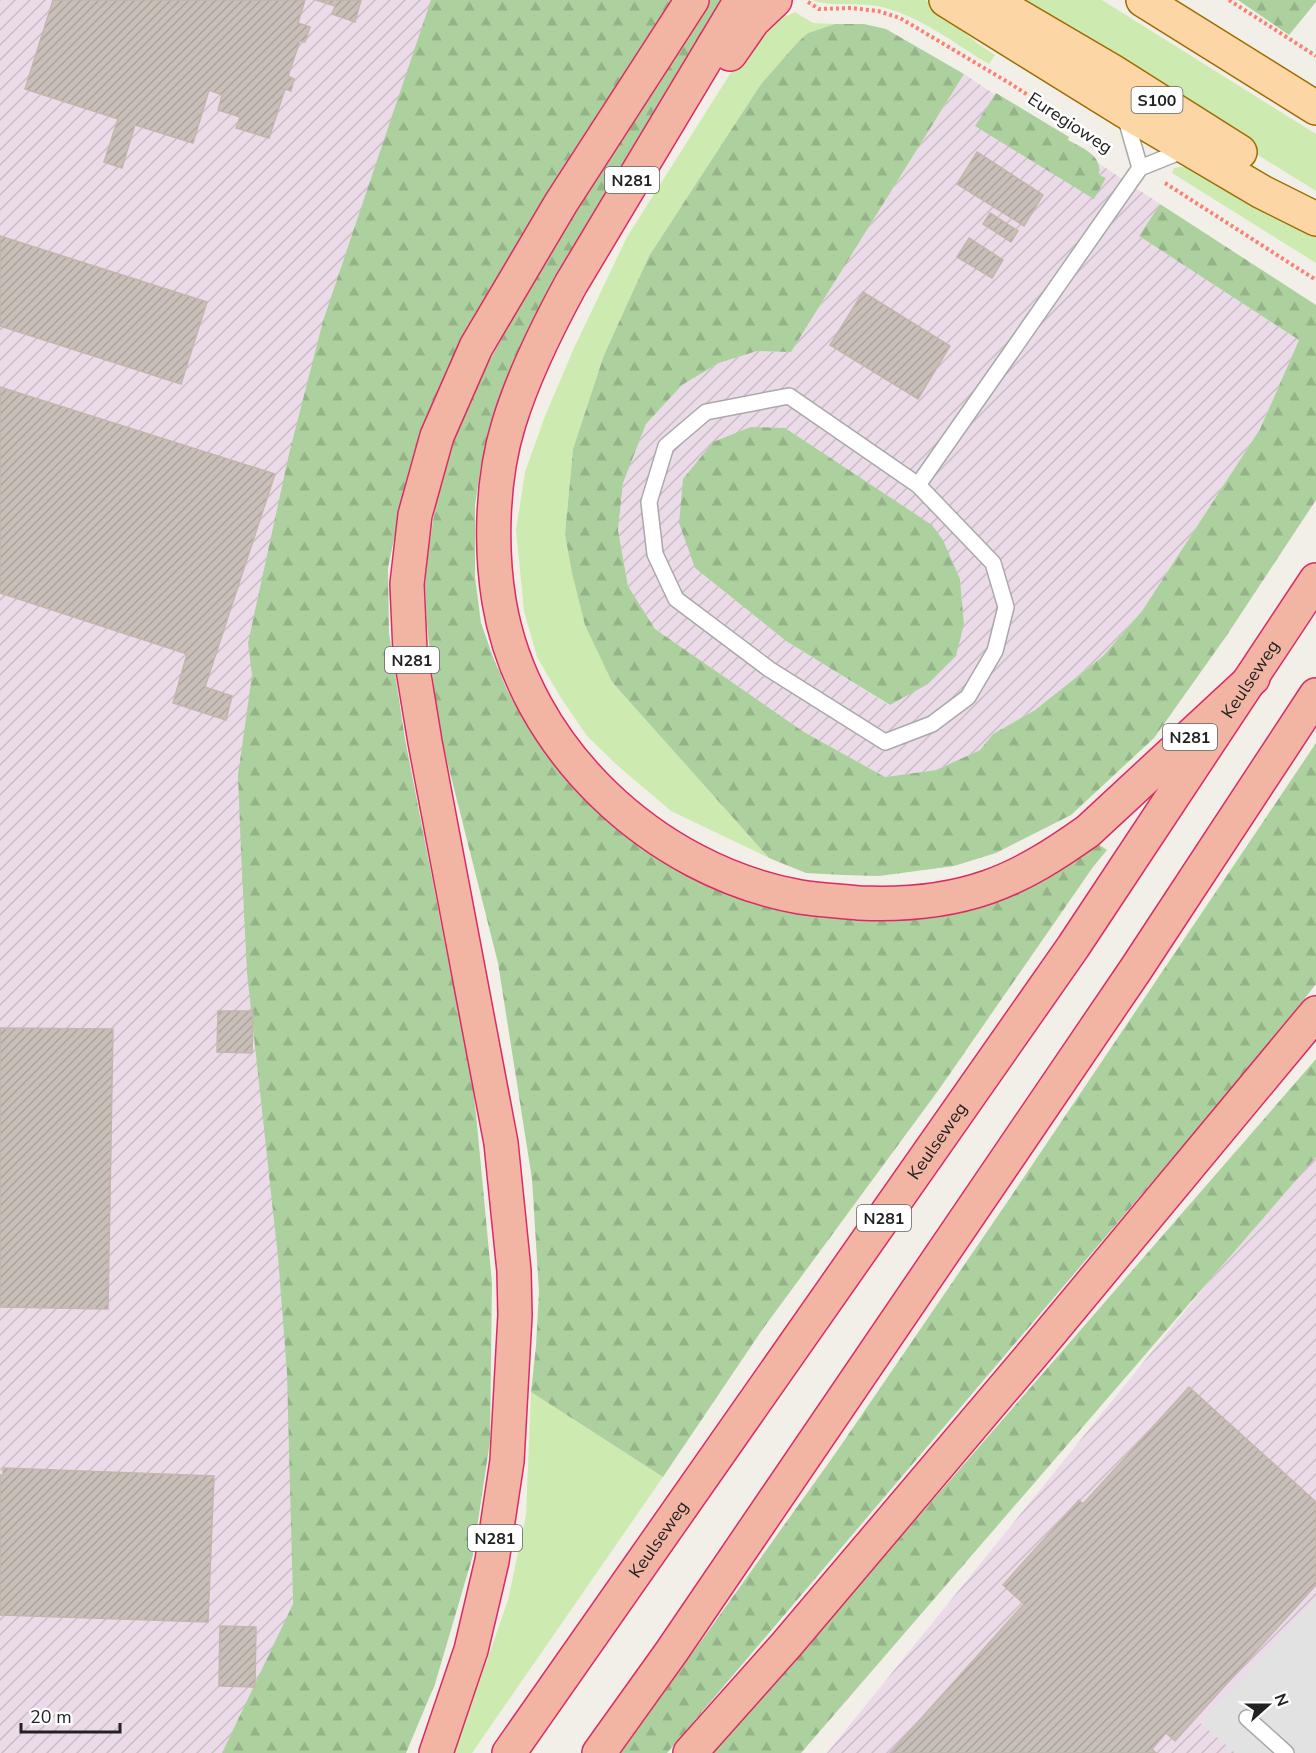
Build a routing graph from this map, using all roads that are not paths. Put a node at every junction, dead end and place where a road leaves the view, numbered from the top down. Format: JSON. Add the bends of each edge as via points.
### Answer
{"nodes":[{"id":1,"x":692,"y":0,"type":"edge"},
{"id":2,"x":741,"y":0,"type":"edge"},
{"id":3,"x":775,"y":0,"type":"edge"},
{"id":4,"x":946,"y":0,"type":"edge"},
{"id":5,"x":991,"y":0,"type":"edge"},
{"id":6,"x":1143,"y":0,"type":"edge"},
{"id":7,"x":693,"y":77,"type":"junction"},
{"id":8,"x":1316,"y":108,"type":"edge"},
{"id":9,"x":1123,"y":110,"type":"junction"},
{"id":10,"x":1189,"y":148,"type":"junction"},
{"id":11,"x":1140,"y":168,"type":"junction"},
{"id":12,"x":1316,"y":211,"type":"edge"},
{"id":13,"x":1316,"y":219,"type":"edge"},
{"id":14,"x":918,"y":485,"type":"junction"},
{"id":15,"x":1316,"y":580,"type":"edge"},
{"id":16,"x":1253,"y":678,"type":"junction"},
{"id":17,"x":1316,"y":695,"type":"edge"},
{"id":18,"x":1316,"y":1014,"type":"edge"},
{"id":19,"x":1248,"y":1718,"type":"dead end"},
{"id":20,"x":436,"y":1753,"type":"edge"},
{"id":21,"x":508,"y":1753,"type":"edge"},
{"id":22,"x":599,"y":1753,"type":"edge"},
{"id":23,"x":690,"y":1753,"type":"edge"},
{"id":24,"x":1286,"y":1753,"type":"edge"}],
"edges":[{"from":1,"to":20,"type":"highway","number":"N281","via":[[561,203],[476,347],[437,436],[415,515],[407,584],[410,651],[501,1143],[514,1271],[507,1461],[492,1561],[471,1650]]},
{"from":2,"to":7,"type":"highway","number":"N281"},
{"from":3,"to":7,"type":"highway","number":"N281","via":[[753,21],[730,54]]},
{"from":4,"to":9,"type":"main road","number":"S100"},
{"from":5,"to":12,"type":"main road","number":"S100","via":[[1273,172]]},
{"from":6,"to":8,"type":"main road"},
{"from":7,"to":16,"type":"highway","number":"N281","via":[[547,328],[509,424],[498,472],[495,563],[510,652],[538,712],[590,780],[648,831],[730,876],[821,900],[923,901],[988,887],[1059,852],[1088,831]]},
{"from":9,"to":10,"type":"main road","number":"S100"},
{"from":9,"to":11,"type":"lane"},
{"from":10,"to":11,"type":"lane"},
{"from":10,"to":13,"type":"main road","number":"S100"},
{"from":11,"to":14,"type":"lane"},
{"from":14,"to":14,"type":"lane","via":[[993,563],[1006,607],[995,651],[968,697],[932,724],[885,742],[769,669],[676,599],[655,554],[649,502],[666,446],[706,412],[789,396]]},
{"from":15,"to":16,"type":"highway","name":"Keulseweg","number":"N281"},
{"from":16,"to":21,"type":"highway","name":"Keulseweg","number":"N281","via":[[1067,956]]},
{"from":17,"to":22,"type":"highway","via":[[1136,969]]},
{"from":18,"to":23,"type":"highway","via":[[1036,1350]]},
{"from":19,"to":24,"type":"lane"}]}
